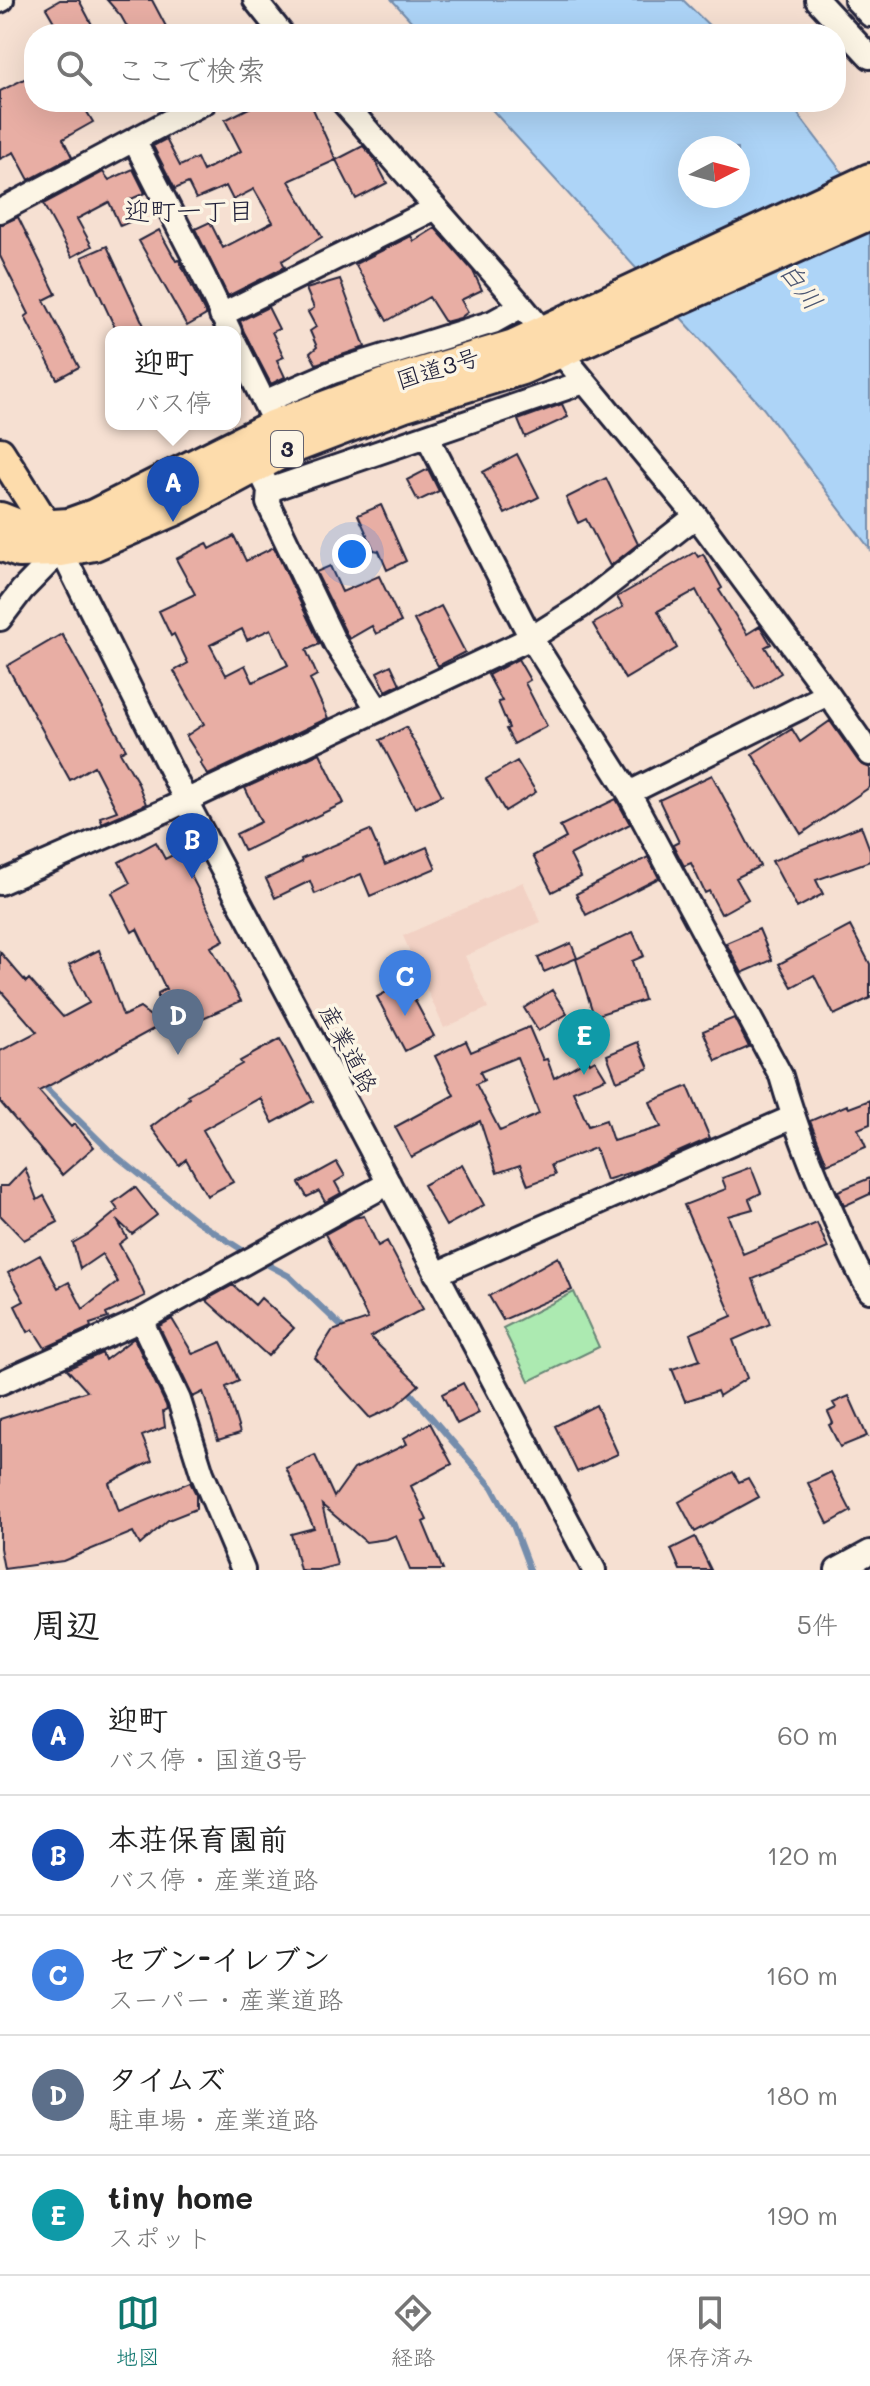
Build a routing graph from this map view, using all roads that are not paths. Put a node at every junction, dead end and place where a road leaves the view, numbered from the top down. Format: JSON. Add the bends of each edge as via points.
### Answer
{"nodes":[{"id":1,"x":255,"y":0,"type":"edge"},
{"id":2,"x":817,"y":0,"type":"edge"},
{"id":3,"x":856,"y":0,"type":"edge"},
{"id":4,"x":870,"y":15,"type":"edge"},
{"id":5,"x":274,"y":24,"type":"edge"},
{"id":6,"x":839,"y":24,"type":"edge"},
{"id":7,"x":846,"y":31,"type":"edge"},
{"id":8,"x":870,"y":57,"type":"edge"},
{"id":9,"x":186,"y":112,"type":"edge"},
{"id":10,"x":352,"y":112,"type":"edge"},
{"id":11,"x":134,"y":140,"type":"junction"},
{"id":12,"x":870,"y":180,"type":"edge"},
{"id":13,"x":436,"y":208,"type":"junction"},
{"id":14,"x":0,"y":211,"type":"edge"},
{"id":15,"x":870,"y":213,"type":"edge"},
{"id":16,"x":522,"y":306,"type":"junction"},
{"id":17,"x":225,"y":323,"type":"edge"},
{"id":18,"x":585,"y":328,"type":"junction"},
{"id":19,"x":552,"y":342,"type":"junction"},
{"id":20,"x":241,"y":355,"type":"edge"},
{"id":21,"x":584,"y":382,"type":"junction"},
{"id":22,"x":270,"y":414,"type":"junction"},
{"id":23,"x":427,"y":436,"type":"junction"},
{"id":24,"x":0,"y":452,"type":"edge"},
{"id":25,"x":263,"y":477,"type":"junction"},
{"id":26,"x":696,"y":516,"type":"junction"},
{"id":27,"x":0,"y":519,"type":"edge"},
{"id":28,"x":54,"y":538,"type":"junction"},
{"id":29,"x":0,"y":544,"type":"edge"},
{"id":30,"x":0,"y":619,"type":"edge"},
{"id":31,"x":531,"y":638,"type":"junction"},
{"id":32,"x":828,"y":694,"type":"junction"},
{"id":33,"x":378,"y":710,"type":"junction"},
{"id":34,"x":870,"y":754,"type":"edge"},
{"id":35,"x":629,"y":793,"type":"junction"},
{"id":36,"x":186,"y":801,"type":"junction"},
{"id":37,"x":0,"y":883,"type":"edge"},
{"id":38,"x":793,"y":1117,"type":"junction"},
{"id":39,"x":389,"y":1183,"type":"junction"},
{"id":40,"x":436,"y":1274,"type":"junction"},
{"id":41,"x":870,"y":1291,"type":"edge"},
{"id":42,"x":141,"y":1320,"type":"junction"},
{"id":43,"x":0,"y":1383,"type":"edge"},
{"id":44,"x":870,"y":1552,"type":"edge"},
{"id":45,"x":243,"y":1570,"type":"edge"},
{"id":46,"x":594,"y":1570,"type":"edge"},
{"id":47,"x":837,"y":1570,"type":"edge"}],
"edges":[{"from":1,"to":5,"type":"street"},
{"from":2,"to":6,"type":"street"},
{"from":3,"to":4,"type":"street"},
{"from":7,"to":8,"type":"street"},
{"from":9,"to":11,"type":"street"},
{"from":10,"to":13,"type":"street"},
{"from":11,"to":14,"type":"street"},
{"from":11,"to":17,"type":"street"},
{"from":12,"to":18,"type":"highway","name":"国道3号","number":"3"},
{"from":13,"to":16,"type":"street"},
{"from":13,"to":17,"type":"street"},
{"from":15,"to":18,"type":"highway","name":"国道3号","number":"3"},
{"from":16,"to":19,"type":"street"},
{"from":16,"to":22,"type":"street","via":[[493,322],[333,372]]},
{"from":18,"to":19,"type":"highway","name":"国道3号","number":"3"},
{"from":19,"to":21,"type":"street"},
{"from":19,"to":22,"type":"highway","name":"国道3号","number":"3","via":[[514,346]]},
{"from":19,"to":25,"type":"highway","name":"国道3号","number":"3","via":[[522,368],[402,405],[287,449]]},
{"from":20,"to":22,"type":"street"},
{"from":21,"to":23,"type":"street"},
{"from":21,"to":26,"type":"street"},
{"from":22,"to":28,"type":"highway","name":"国道3号","number":"3"},
{"from":23,"to":25,"type":"street"},
{"from":23,"to":31,"type":"street"},
{"from":24,"to":28,"type":"main road"},
{"from":25,"to":28,"type":"highway","name":"国道3号","number":"3","via":[[94,544]]},
{"from":25,"to":33,"type":"street","via":[[268,503],[335,643]]},
{"from":26,"to":31,"type":"street","via":[[580,607]]},
{"from":26,"to":32,"type":"street"},
{"from":27,"to":28,"type":"highway","name":"国道3号","number":"3"},
{"from":28,"to":29,"type":"highway","name":"国道3号","number":"3","via":[[19,551]]},
{"from":28,"to":30,"type":"street"},
{"from":28,"to":36,"type":"street","name":"産業道路"},
{"from":31,"to":33,"type":"street"},
{"from":31,"to":35,"type":"street"},
{"from":32,"to":34,"type":"street"},
{"from":32,"to":35,"type":"street"},
{"from":33,"to":36,"type":"street"},
{"from":35,"to":38,"type":"street","via":[[781,1076]]},
{"from":36,"to":37,"type":"street"},
{"from":36,"to":39,"type":"street","name":"産業道路"},
{"from":38,"to":40,"type":"street"},
{"from":38,"to":41,"type":"street"},
{"from":39,"to":40,"type":"street","name":"産業道路"},
{"from":39,"to":42,"type":"street"},
{"from":40,"to":46,"type":"street","name":"産業道路"},
{"from":42,"to":43,"type":"street"},
{"from":42,"to":45,"type":"street","via":[[179,1400],[202,1473]]},
{"from":44,"to":47,"type":"street"}]}
